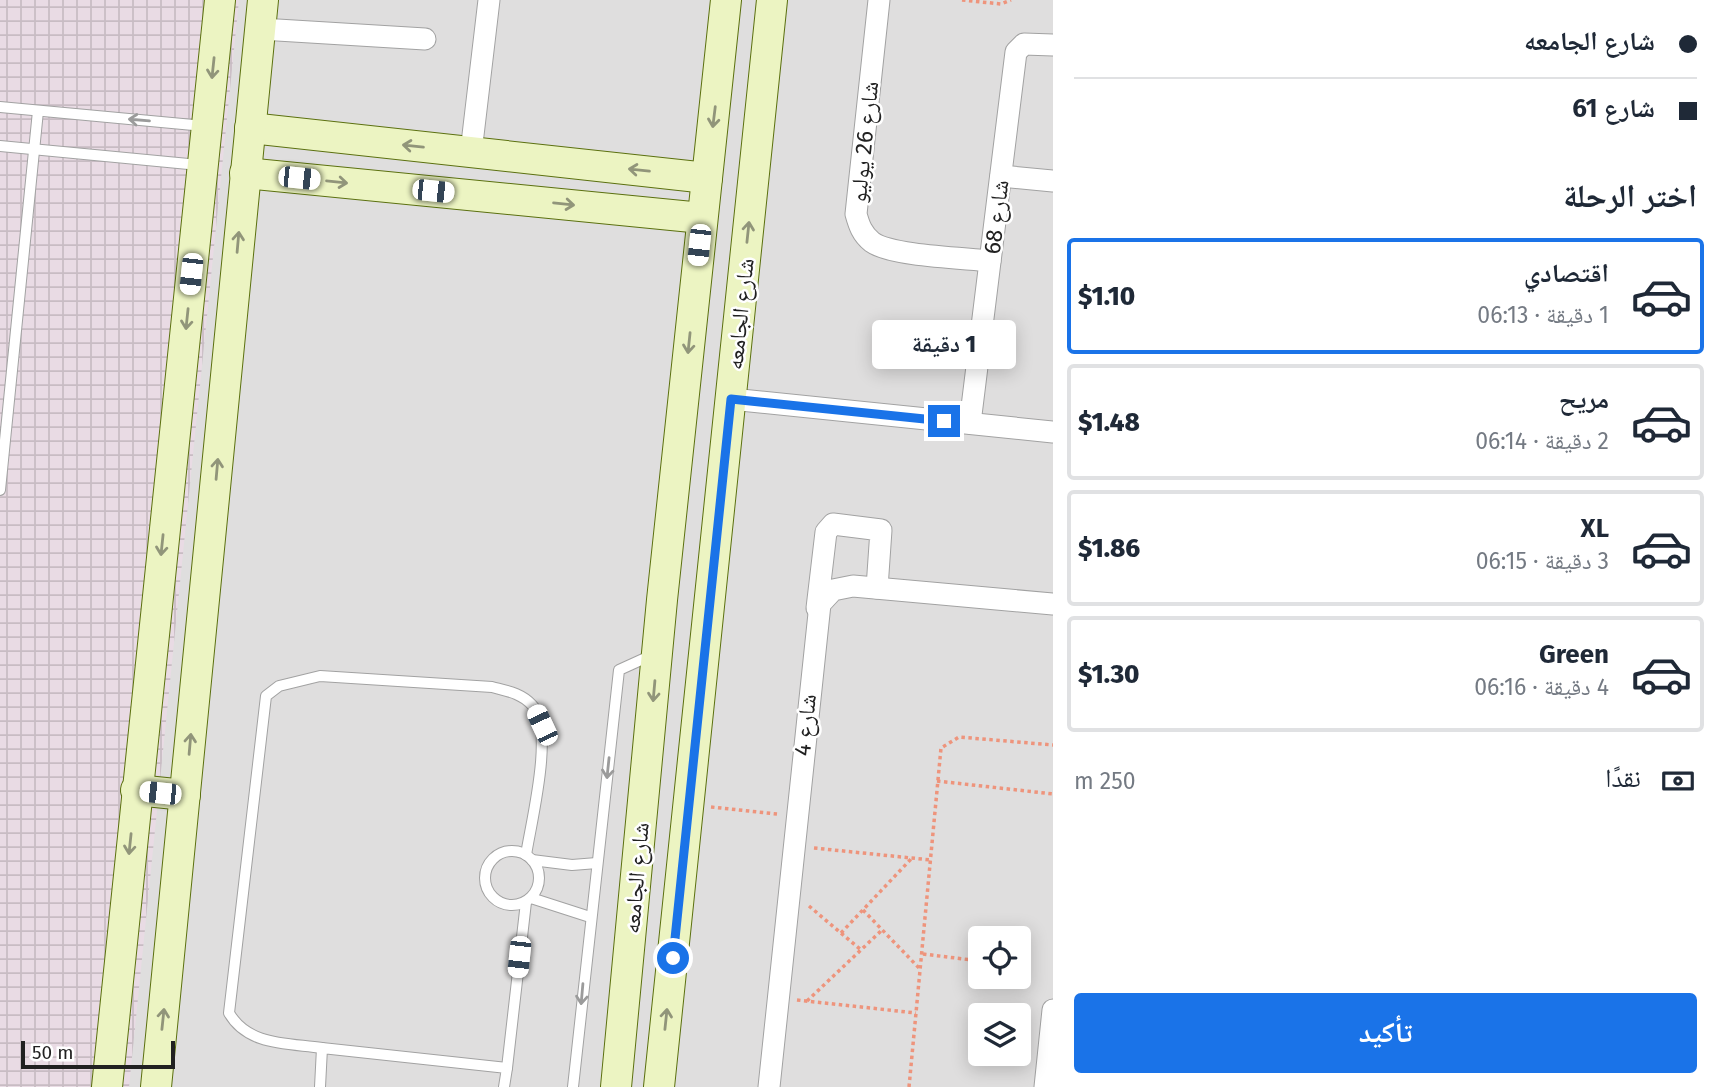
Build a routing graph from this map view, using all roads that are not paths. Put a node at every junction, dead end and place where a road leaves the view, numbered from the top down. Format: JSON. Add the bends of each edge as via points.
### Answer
{"nodes":[{"id":1,"x":220,"y":0,"type":"edge"},
{"id":2,"x":489,"y":0,"type":"edge"},
{"id":3,"x":726,"y":0,"type":"edge"},
{"id":4,"x":772,"y":0,"type":"edge"},
{"id":5,"x":879,"y":0,"type":"edge"},
{"id":6,"x":262,"y":14,"type":"edge"},
{"id":7,"x":425,"y":38,"type":"dead end"},
{"id":8,"x":1053,"y":46,"type":"edge"},
{"id":9,"x":719,"y":76,"type":"junction"},
{"id":10,"x":764,"y":80,"type":"junction"},
{"id":11,"x":0,"y":107,"type":"edge"},
{"id":12,"x":38,"y":111,"type":"junction"},
{"id":13,"x":207,"y":126,"type":"junction"},
{"id":14,"x":250,"y":128,"type":"junction"},
{"id":15,"x":0,"y":146,"type":"edge"},
{"id":16,"x":34,"y":149,"type":"junction"},
{"id":17,"x":471,"y":152,"type":"junction"},
{"id":18,"x":203,"y":165,"type":"junction"},
{"id":19,"x":245,"y":173,"type":"junction"},
{"id":20,"x":1001,"y":176,"type":"junction"},
{"id":21,"x":707,"y":177,"type":"junction"},
{"id":22,"x":1053,"y":181,"type":"edge"},
{"id":23,"x":702,"y":218,"type":"junction"},
{"id":24,"x":990,"y":261,"type":"junction"},
{"id":25,"x":731,"y":399,"type":"junction"},
{"id":26,"x":970,"y":424,"type":"junction"},
{"id":27,"x":1053,"y":432,"type":"edge"},
{"id":28,"x":0,"y":490,"type":"edge"},
{"id":29,"x":877,"y":589,"type":"junction"},
{"id":30,"x":662,"y":600,"type":"junction"},
{"id":31,"x":708,"y":604,"type":"junction"},
{"id":32,"x":1053,"y":604,"type":"edge"},
{"id":33,"x":816,"y":613,"type":"junction"},
{"id":34,"x":657,"y":652,"type":"junction"},
{"id":35,"x":136,"y":790,"type":"junction"},
{"id":36,"x":185,"y":795,"type":"junction"},
{"id":37,"x":529,"y":858,"type":"junction"},
{"id":38,"x":597,"y":863,"type":"junction"},
{"id":39,"x":528,"y":900,"type":"junction"},
{"id":40,"x":590,"y":917,"type":"junction"},
{"id":41,"x":1053,"y":1010,"type":"edge"},
{"id":42,"x":322,"y":1048,"type":"junction"},
{"id":43,"x":1050,"y":1061,"type":"edge"},
{"id":44,"x":507,"y":1068,"type":"junction"},
{"id":45,"x":107,"y":1087,"type":"edge"},
{"id":46,"x":156,"y":1087,"type":"edge"},
{"id":47,"x":320,"y":1087,"type":"edge"},
{"id":48,"x":504,"y":1087,"type":"edge"},
{"id":49,"x":573,"y":1087,"type":"edge"},
{"id":50,"x":616,"y":1087,"type":"edge"},
{"id":51,"x":659,"y":1087,"type":"edge"},
{"id":52,"x":769,"y":1087,"type":"edge"},
{"id":53,"x":1045,"y":1087,"type":"edge"}],
"edges":[{"from":1,"to":13,"type":"main road","one_way":true},
{"from":2,"to":17,"type":"street"},
{"from":3,"to":9,"type":"main road","name":"شارع الجامعه"},
{"from":4,"to":10,"type":"main road","name":"شارع الجامعه"},
{"from":5,"to":24,"type":"street","name":"شارع 26 يوليو","via":[[856,214],[859,225],[864,235],[883,248]]},
{"from":6,"to":7,"type":"street"},
{"from":6,"to":14,"type":"main road"},
{"from":8,"to":20,"type":"street","name":"شارع 68","via":[[1024,44],[1016,52]]},
{"from":9,"to":10,"type":"main road"},
{"from":9,"to":21,"type":"main road","name":"شارع الجامعه","one_way":true},
{"from":25,"to":10,"type":"main road","name":"شارع الجامعه","one_way":true},
{"from":11,"to":12,"type":"lane"},
{"from":13,"to":12,"type":"lane","one_way":true},
{"from":12,"to":16,"type":"lane"},
{"from":13,"to":18,"type":"main road"},
{"from":17,"to":14,"type":"main road","one_way":true},
{"from":14,"to":19,"type":"main road"},
{"from":15,"to":16,"type":"lane"},
{"from":16,"to":18,"type":"lane"},
{"from":16,"to":28,"type":"lane"},
{"from":21,"to":17,"type":"main road","one_way":true},
{"from":18,"to":35,"type":"main road","one_way":true},
{"from":19,"to":23,"type":"main road","one_way":true},
{"from":36,"to":19,"type":"main road","one_way":true},
{"from":20,"to":22,"type":"street"},
{"from":20,"to":24,"type":"street","name":"شارع 68"},
{"from":21,"to":23,"type":"main road","name":"شارع الجامعه"},
{"from":23,"to":30,"type":"main road","name":"شارع الجامعه","one_way":true},
{"from":24,"to":26,"type":"street","name":"شارع 68"},
{"from":25,"to":26,"type":"street"},
{"from":25,"to":31,"type":"main road","name":"شارع الجامعه"},
{"from":26,"to":27,"type":"street"},
{"from":29,"to":32,"type":"street"},
{"from":29,"to":33,"type":"street","via":[[843,586],[834,590]]},
{"from":29,"to":33,"type":"street","name":"شارع 4","via":[[881,530],[833,524],[826,532]]},
{"from":30,"to":31,"type":"main road"},
{"from":30,"to":34,"type":"main road","name":"شارع الجامعه"},
{"from":51,"to":31,"type":"main road","name":"شارع الجامعه","one_way":true},
{"from":33,"to":52,"type":"street","name":"شارع 4"},
{"from":34,"to":38,"type":"lane","one_way":true,"via":[[619,670]]},
{"from":34,"to":50,"type":"main road","name":"شارع الجامعه","one_way":true},
{"from":35,"to":36,"type":"main road"},
{"from":35,"to":45,"type":"main road","one_way":true},
{"from":46,"to":36,"type":"main road","one_way":true},
{"from":37,"to":38,"type":"lane","via":[[572,865]]},
{"from":37,"to":39,"type":"lane","via":[[539,879]]},
{"from":37,"to":39,"type":"lane","via":[[506,851],[497,855],[485,873],[485,883],[496,900],[505,904]]},
{"from":37,"to":42,"type":"lane","via":[[542,725],[533,706],[518,694],[492,687],[320,676],[279,686],[266,696],[229,1013],[237,1027],[253,1038]]},
{"from":38,"to":40,"type":"lane"},
{"from":39,"to":40,"type":"lane"},
{"from":39,"to":44,"type":"lane"},
{"from":40,"to":49,"type":"lane","one_way":true},
{"from":41,"to":43,"type":"street"},
{"from":42,"to":44,"type":"lane"},
{"from":42,"to":47,"type":"lane"},
{"from":43,"to":53,"type":"street"},
{"from":44,"to":48,"type":"lane"}]}
